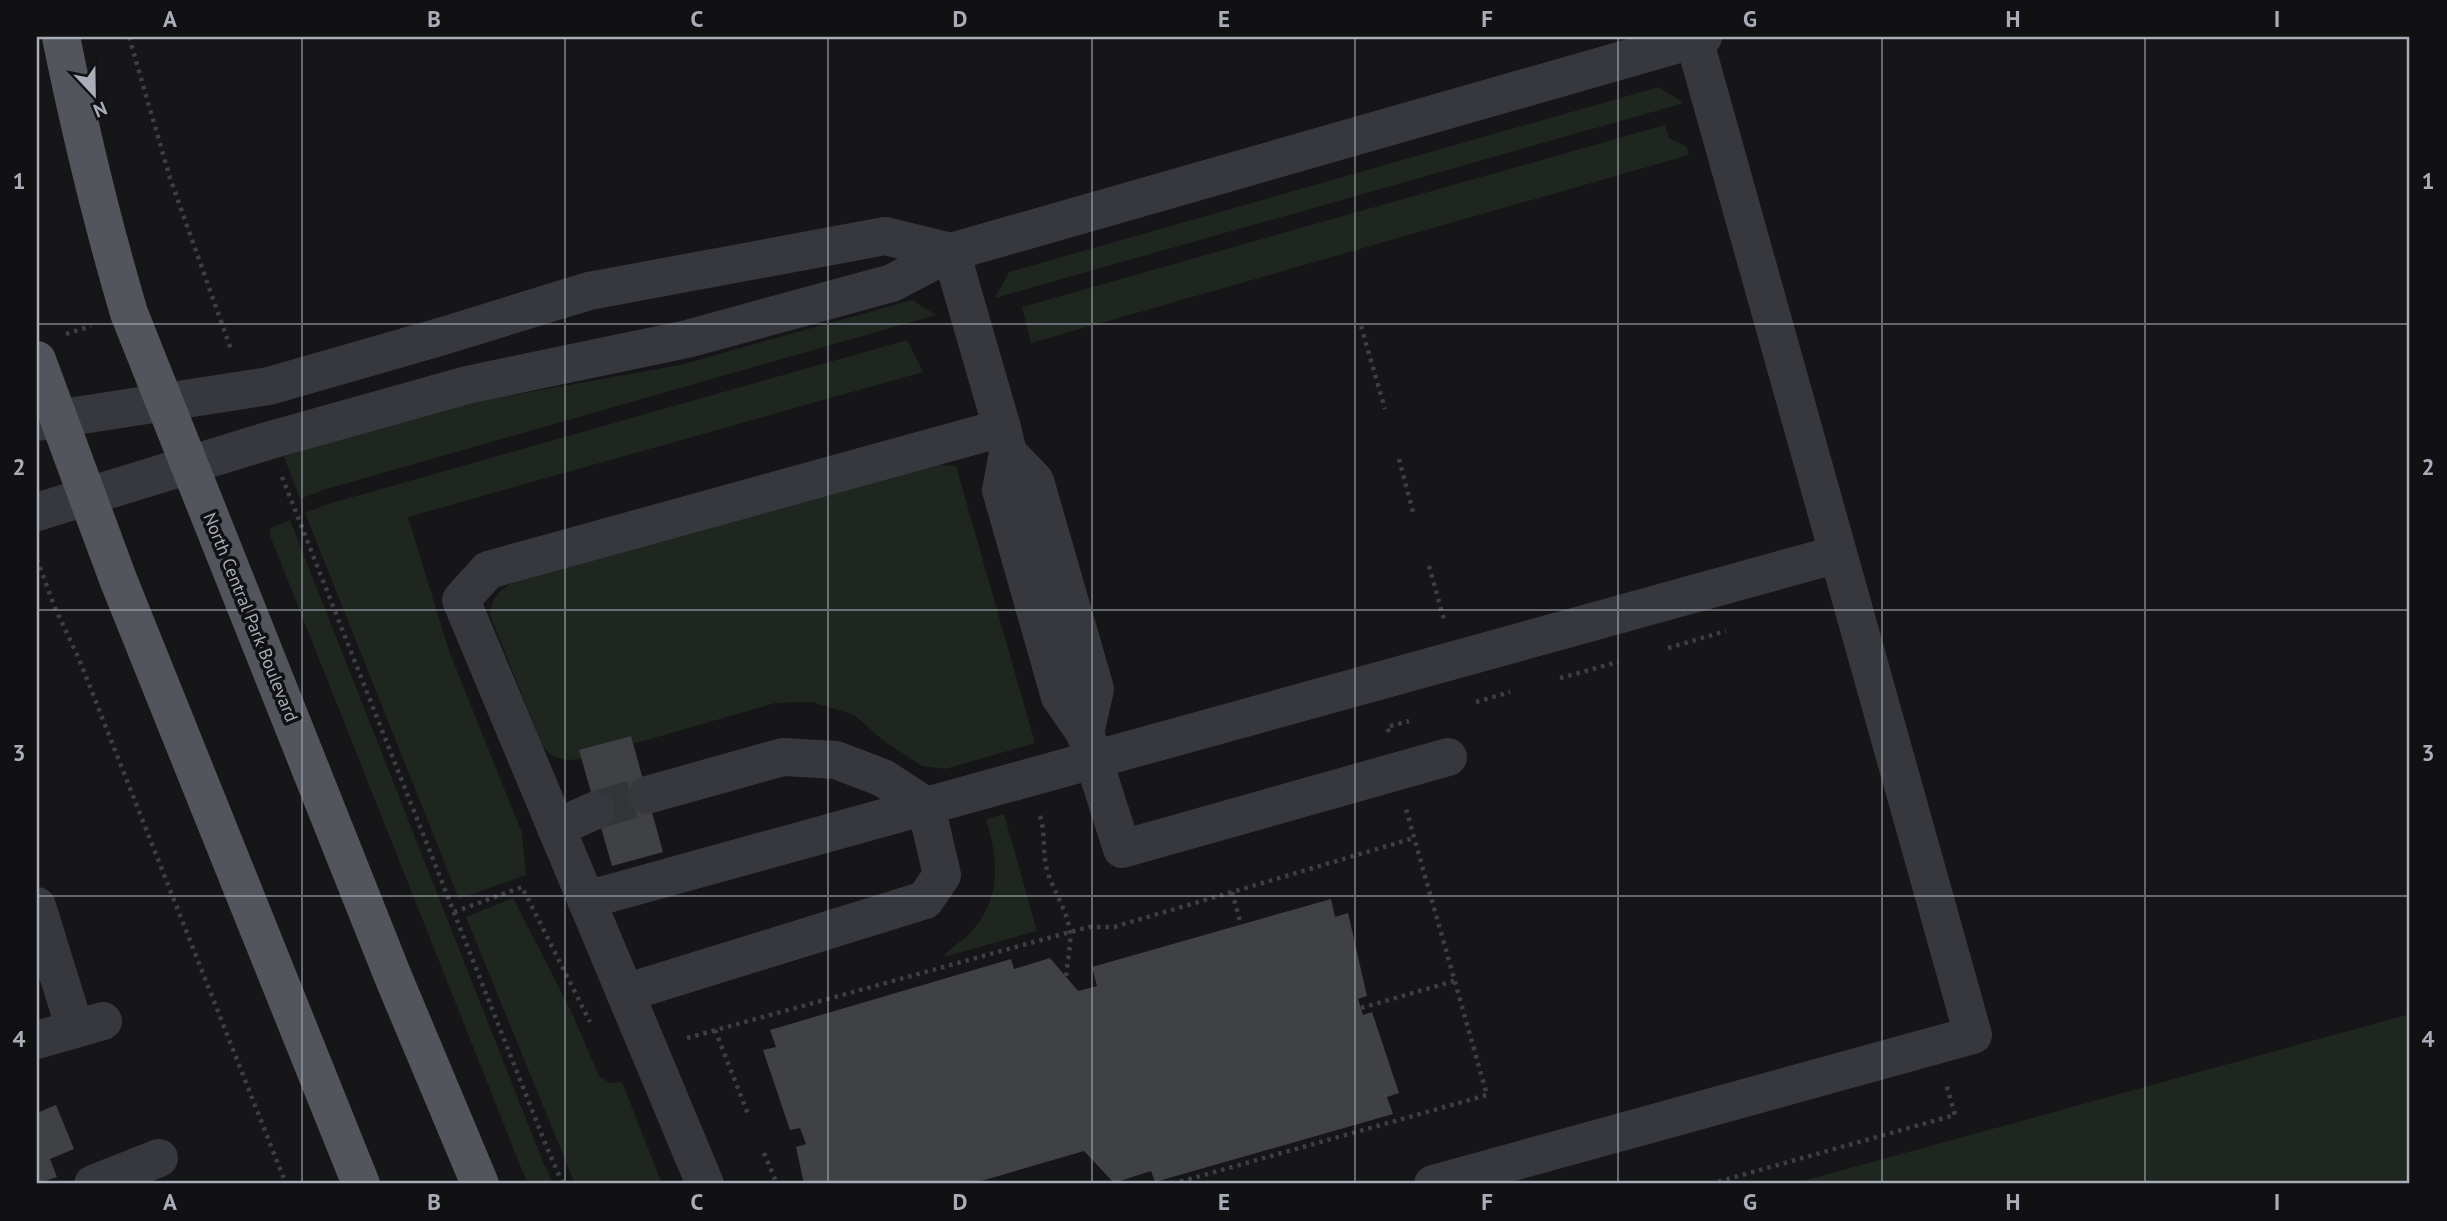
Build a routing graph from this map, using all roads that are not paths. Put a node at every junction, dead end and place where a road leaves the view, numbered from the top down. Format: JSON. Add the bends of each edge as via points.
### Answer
{"nodes":[{"id":1,"x":61,"y":37,"type":"edge"},
{"id":2,"x":1699,"y":38,"type":"edge"},
{"id":3,"x":951,"y":251,"type":"junction"},
{"id":4,"x":37,"y":360,"type":"edge"},
{"id":5,"x":166,"y":402,"type":"junction"},
{"id":6,"x":48,"y":421,"type":"edge"},
{"id":7,"x":1005,"y":441,"type":"junction"},
{"id":8,"x":191,"y":466,"type":"junction"},
{"id":9,"x":86,"y":498,"type":"junction"},
{"id":10,"x":37,"y":512,"type":"edge"},
{"id":11,"x":1838,"y":554,"type":"junction"},
{"id":12,"x":1089,"y":746,"type":"junction"},
{"id":13,"x":1448,"y":757,"type":"dead end"},
{"id":14,"x":647,"y":795,"type":"tunnel mouth"},
{"id":15,"x":926,"y":807,"type":"junction"},
{"id":16,"x":596,"y":810,"type":"tunnel mouth"},
{"id":17,"x":556,"y":828,"type":"junction"},
{"id":18,"x":586,"y":900,"type":"junction"},
{"id":19,"x":37,"y":906,"type":"edge"},
{"id":20,"x":625,"y":993,"type":"junction"},
{"id":21,"x":37,"y":1040,"type":"edge"},
{"id":22,"x":159,"y":1158,"type":"dead end"},
{"id":23,"x":93,"y":1184,"type":"edge"},
{"id":24,"x":361,"y":1184,"type":"edge"},
{"id":25,"x":480,"y":1184,"type":"edge"},
{"id":26,"x":705,"y":1184,"type":"edge"},
{"id":27,"x":1433,"y":1184,"type":"edge"}],
"edges":[{"from":1,"to":5,"type":"main road","name":"North Central Park Boulevard","via":[[103,225],[130,313]]},
{"from":2,"to":3,"type":"street"},
{"from":2,"to":11,"type":"street"},
{"from":3,"to":5,"type":"street","via":[[885,236],[589,291],[269,386]]},
{"from":3,"to":7,"type":"street"},
{"from":3,"to":8,"type":"street","via":[[892,283],[687,339],[467,385]]},
{"from":4,"to":6,"type":"main road"},
{"from":5,"to":6,"type":"street"},
{"from":5,"to":8,"type":"main road","name":"North Central Park Boulevard"},
{"from":6,"to":9,"type":"main road"},
{"from":7,"to":12,"type":"street","via":[[1001,490],[1060,697]]},
{"from":7,"to":17,"type":"street","via":[[488,570],[461,600]]},
{"from":8,"to":9,"type":"street"},
{"from":8,"to":25,"type":"main road","name":"North Central Park Boulevard"},
{"from":9,"to":10,"type":"street"},
{"from":9,"to":24,"type":"main road"},
{"from":11,"to":12,"type":"street"},
{"from":11,"to":27,"type":"street","via":[[1973,1035]]},
{"from":12,"to":13,"type":"street","via":[[1122,849]]},
{"from":12,"to":15,"type":"street"},
{"from":14,"to":15,"type":"street","via":[[783,757],[836,760],[883,778]]},
{"from":15,"to":18,"type":"street"},
{"from":15,"to":20,"type":"street","via":[[942,875],[925,900]]},
{"from":16,"to":17,"type":"street"},
{"from":17,"to":18,"type":"street"},
{"from":18,"to":20,"type":"street"},
{"from":19,"to":21,"type":"street","via":[[89,1025]]},
{"from":20,"to":26,"type":"street"},
{"from":22,"to":23,"type":"street"}]}
